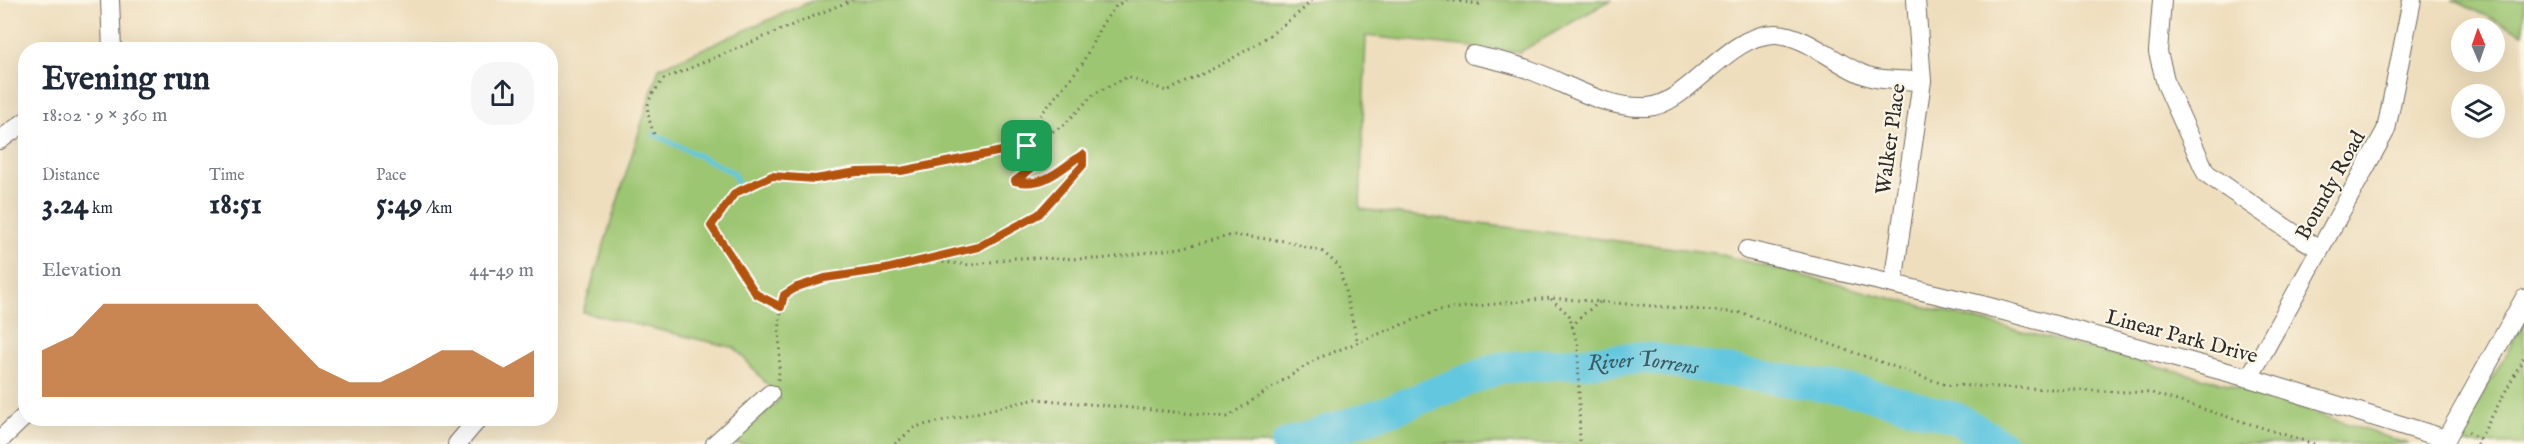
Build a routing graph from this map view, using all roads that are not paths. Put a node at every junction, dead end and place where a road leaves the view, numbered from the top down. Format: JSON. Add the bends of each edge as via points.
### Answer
{"nodes":[{"id":1,"x":110,"y":0,"type":"edge"},
{"id":2,"x":1916,"y":0,"type":"edge"},
{"id":3,"x":2162,"y":0,"type":"edge"},
{"id":4,"x":2412,"y":0,"type":"edge"},
{"id":5,"x":112,"y":42,"type":"edge"},
{"id":6,"x":1473,"y":55,"type":"dead end"},
{"id":7,"x":1922,"y":81,"type":"junction"},
{"id":8,"x":18,"y":127,"type":"edge"},
{"id":9,"x":0,"y":140,"type":"edge"},
{"id":10,"x":2320,"y":249,"type":"junction"},
{"id":11,"x":1747,"y":250,"type":"dead end"},
{"id":12,"x":1893,"y":284,"type":"junction"},
{"id":13,"x":2524,"y":299,"type":"edge"},
{"id":14,"x":2249,"y":378,"type":"junction"},
{"id":15,"x":770,"y":394,"type":"road end"},
{"id":16,"x":18,"y":423,"type":"edge"},
{"id":17,"x":472,"y":426,"type":"edge"},
{"id":18,"x":0,"y":440,"type":"edge"},
{"id":19,"x":457,"y":444,"type":"edge"},
{"id":20,"x":715,"y":444,"type":"edge"}],
"edges":[{"from":1,"to":5,"type":"street"},
{"from":2,"to":7,"type":"street","name":"Walker Place"},
{"from":3,"to":10,"type":"street","via":[[2158,52],[2166,84],[2206,173]]},
{"from":4,"to":10,"type":"street","name":"Boundy Road","via":[[2386,130]]},
{"from":6,"to":7,"type":"street","via":[[1529,69],[1604,100],[1648,107],[1665,103],[1740,45],[1761,35],[1790,37],[1872,77]]},
{"from":7,"to":12,"type":"street","name":"Walker Place"},
{"from":8,"to":9,"type":"street"},
{"from":10,"to":14,"type":"street","name":"Boundy Road"},
{"from":11,"to":12,"type":"street","name":"Linear Park Drive"},
{"from":12,"to":14,"type":"street","name":"Linear Park Drive"},
{"from":13,"to":14,"type":"street","name":"Linear Park Drive","via":[[2446,439]]},
{"from":15,"to":20,"type":"street"},
{"from":16,"to":18,"type":"street"},
{"from":17,"to":19,"type":"street"}]}
